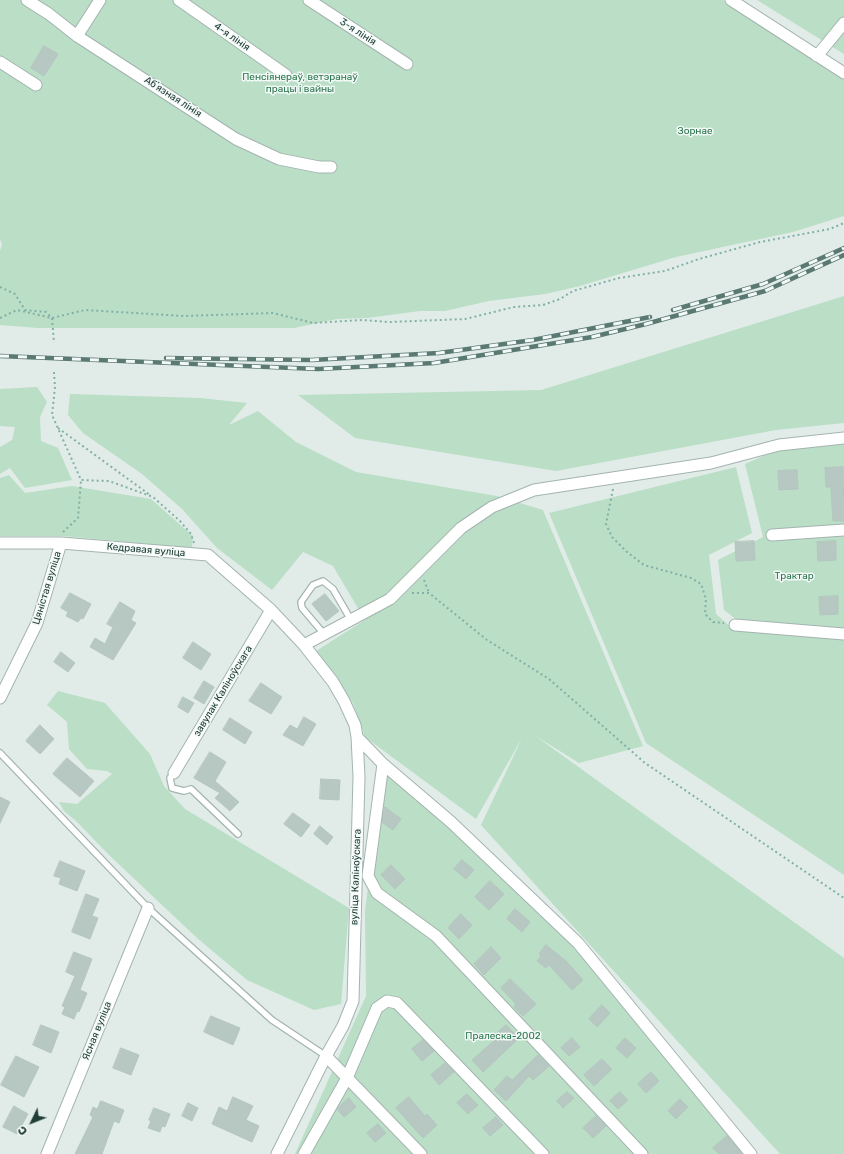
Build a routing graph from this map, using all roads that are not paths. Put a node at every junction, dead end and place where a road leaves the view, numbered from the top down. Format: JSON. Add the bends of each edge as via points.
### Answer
{"nodes":[{"id":1,"x":27,"y":0,"type":"edge"},
{"id":2,"x":100,"y":0,"type":"edge"},
{"id":3,"x":179,"y":0,"type":"edge"},
{"id":4,"x":309,"y":0,"type":"edge"},
{"id":5,"x":731,"y":0,"type":"edge"},
{"id":6,"x":844,"y":23,"type":"edge"},
{"id":7,"x":77,"y":36,"type":"junction"},
{"id":8,"x":817,"y":56,"type":"junction"},
{"id":9,"x":0,"y":62,"type":"edge"},
{"id":10,"x":407,"y":64,"type":"dead end"},
{"id":11,"x":844,"y":73,"type":"edge"},
{"id":12,"x":286,"y":75,"type":"dead end"},
{"id":13,"x":36,"y":85,"type":"dead end"},
{"id":14,"x":331,"y":166,"type":"dead end"},
{"id":15,"x":844,"y":438,"type":"edge"},
{"id":16,"x":844,"y":530,"type":"edge"},
{"id":17,"x":772,"y":534,"type":"dead end"},
{"id":18,"x":0,"y":543,"type":"edge"},
{"id":19,"x":61,"y":543,"type":"junction"},
{"id":20,"x":271,"y":610,"type":"junction"},
{"id":21,"x":351,"y":620,"type":"junction"},
{"id":22,"x":735,"y":624,"type":"road end"},
{"id":23,"x":324,"y":634,"type":"junction"},
{"id":24,"x":844,"y":634,"type":"edge"},
{"id":25,"x":304,"y":645,"type":"junction"},
{"id":26,"x":0,"y":698,"type":"edge"},
{"id":27,"x":357,"y":737,"type":"junction"},
{"id":28,"x":0,"y":753,"type":"edge"},
{"id":29,"x":383,"y":764,"type":"junction"},
{"id":30,"x":174,"y":773,"type":"joint"},
{"id":31,"x":238,"y":834,"type":"dead end"},
{"id":32,"x":148,"y":908,"type":"junction"},
{"id":33,"x":326,"y":1056,"type":"junction"},
{"id":34,"x":347,"y":1078,"type":"junction"},
{"id":35,"x":47,"y":1154,"type":"edge"},
{"id":36,"x":277,"y":1154,"type":"edge"},
{"id":37,"x":304,"y":1154,"type":"edge"},
{"id":38,"x":420,"y":1154,"type":"edge"},
{"id":39,"x":543,"y":1154,"type":"edge"},
{"id":40,"x":642,"y":1154,"type":"edge"},
{"id":41,"x":751,"y":1154,"type":"edge"}],
"edges":[{"from":1,"to":7,"type":"street","name":"Абʼязная лінія"},
{"from":2,"to":7,"type":"street"},
{"from":3,"to":12,"type":"street","name":"4-я лінія"},
{"from":4,"to":10,"type":"street","name":"3-я лінія"},
{"from":5,"to":8,"type":"street"},
{"from":6,"to":8,"type":"street"},
{"from":7,"to":14,"type":"street","name":"Абʼязная лінія","via":[[236,139],[279,159],[319,167]]},
{"from":8,"to":11,"type":"street"},
{"from":9,"to":13,"type":"street"},
{"from":15,"to":21,"type":"street","via":[[779,445],[710,463],[534,490],[492,507],[461,528],[390,599]]},
{"from":16,"to":17,"type":"street"},
{"from":18,"to":19,"type":"street","name":"Кедравая вуліца"},
{"from":19,"to":20,"type":"street","name":"Кедравая вуліца","via":[[208,555]]},
{"from":19,"to":26,"type":"street","name":"Цяністая вуліца","via":[[36,624]]},
{"from":20,"to":25,"type":"street","name":"вуліца Каліноўскага"},
{"from":20,"to":30,"type":"street","name":"завулак Каліноўскага"},
{"from":21,"to":23,"type":"street"},
{"from":21,"to":23,"type":"lane","via":[[333,589],[323,581],[313,584],[301,602],[302,608]]},
{"from":22,"to":24,"type":"street"},
{"from":23,"to":25,"type":"street"},
{"from":25,"to":27,"type":"street","name":"вуліца Каліноўскага","via":[[333,682],[355,725]]},
{"from":27,"to":29,"type":"street"},
{"from":27,"to":33,"type":"street","name":"вуліца Каліноўскага","via":[[359,784],[353,1001],[343,1026]]},
{"from":28,"to":32,"type":"lane"},
{"from":29,"to":40,"type":"street","via":[[368,876],[377,893],[436,936]]},
{"from":29,"to":41,"type":"street","via":[[451,822],[578,943]]},
{"from":30,"to":31,"type":"lane","via":[[170,778],[172,788],[184,791],[191,789]]},
{"from":32,"to":33,"type":"lane","via":[[272,1020]]},
{"from":32,"to":35,"type":"street","name":"Ясная вуліца"},
{"from":33,"to":34,"type":"street"},
{"from":33,"to":36,"type":"street","name":"вуліца Каліноўскага"},
{"from":34,"to":37,"type":"street"},
{"from":34,"to":38,"type":"street"},
{"from":34,"to":39,"type":"street","via":[[377,1008],[387,1001],[397,1003]]}]}
